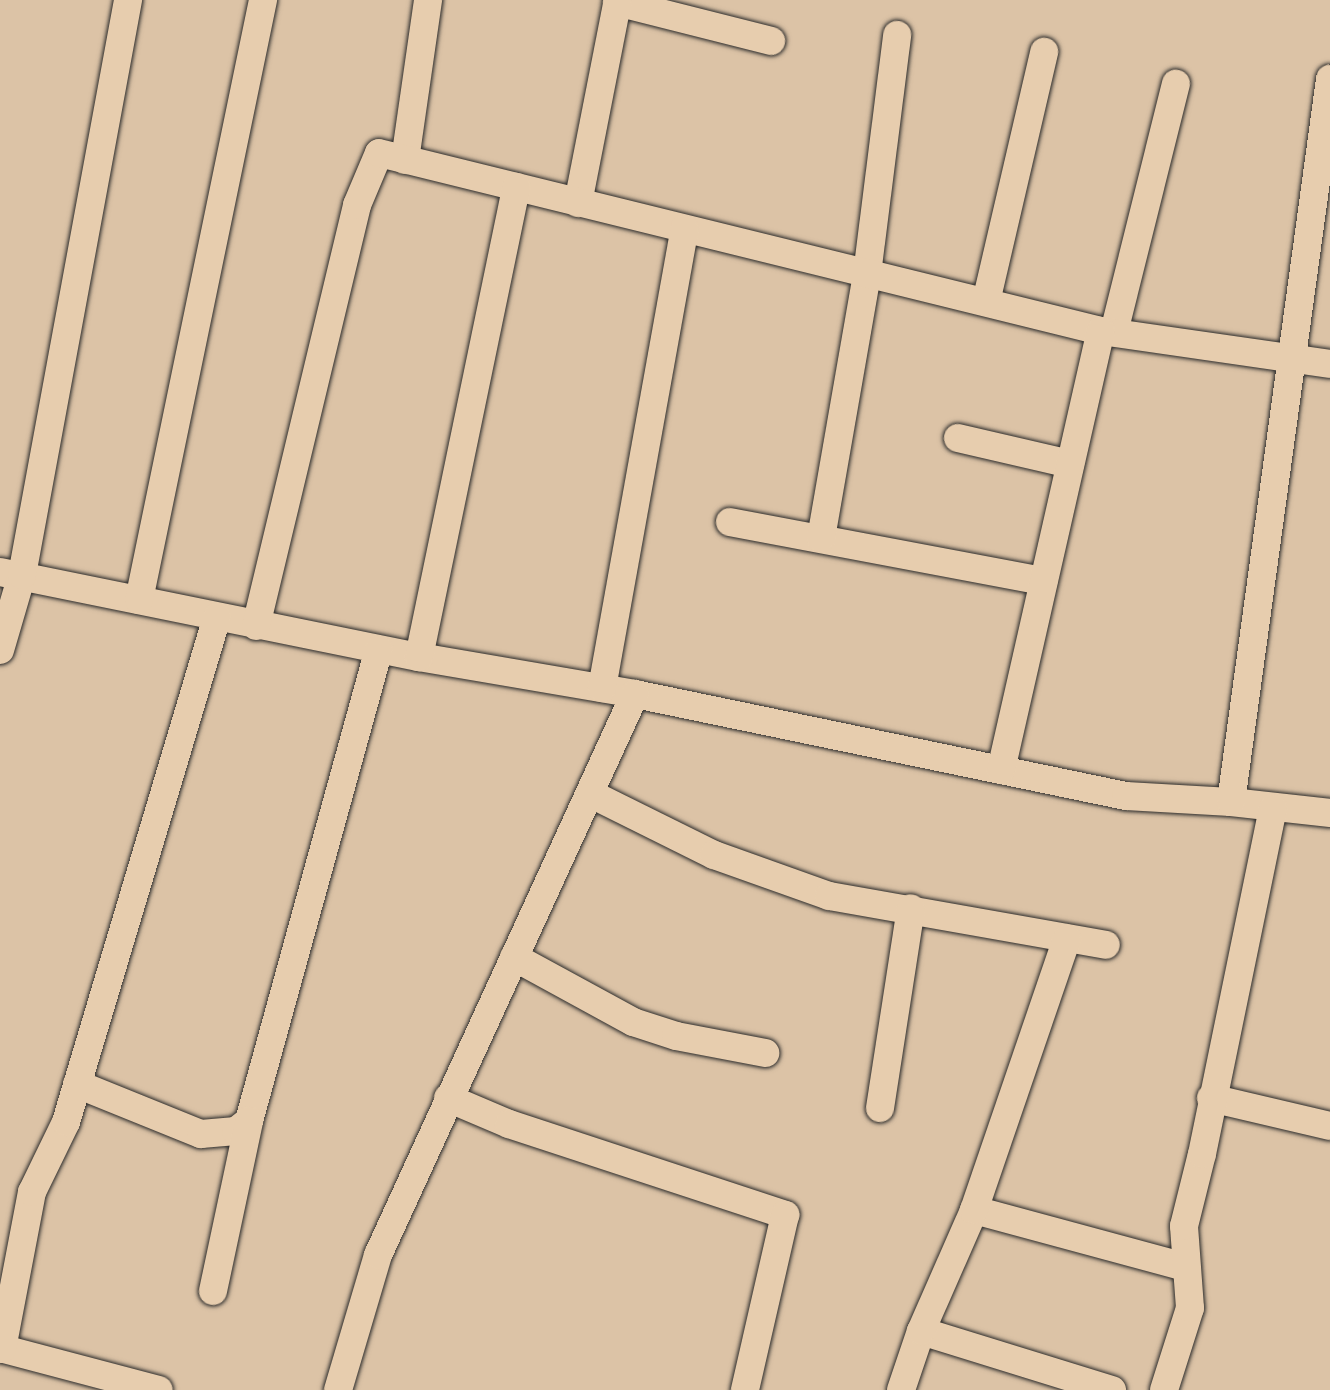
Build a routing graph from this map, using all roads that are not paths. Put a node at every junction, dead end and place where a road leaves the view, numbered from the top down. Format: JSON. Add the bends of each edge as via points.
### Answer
{"nodes":[{"id":1,"x":128,"y":0,"type":"edge"},
{"id":2,"x":263,"y":0,"type":"edge"},
{"id":3,"x":428,"y":0,"type":"edge"},
{"id":4,"x":618,"y":1,"type":"edge"},
{"id":5,"x":897,"y":35,"type":"dead end"},
{"id":6,"x":771,"y":41,"type":"dead end"},
{"id":7,"x":1044,"y":52,"type":"dead end"},
{"id":8,"x":1330,"y":79,"type":"edge"},
{"id":9,"x":1176,"y":84,"type":"dead end"},
{"id":10,"x":405,"y":160,"type":"junction"},
{"id":11,"x":516,"y":188,"type":"junction"},
{"id":12,"x":578,"y":203,"type":"junction"},
{"id":13,"x":685,"y":229,"type":"junction"},
{"id":14,"x":867,"y":274,"type":"junction"},
{"id":15,"x":986,"y":302,"type":"junction"},
{"id":16,"x":1107,"y":332,"type":"junction"},
{"id":17,"x":1292,"y":358,"type":"junction"},
{"id":18,"x":1330,"y":364,"type":"edge"},
{"id":19,"x":958,"y":438,"type":"dead end"},
{"id":20,"x":1070,"y":464,"type":"junction"},
{"id":21,"x":730,"y":522,"type":"dead end"},
{"id":22,"x":820,"y":538,"type":"junction"},
{"id":23,"x":11,"y":574,"type":"edge"},
{"id":24,"x":1043,"y":581,"type":"junction"},
{"id":25,"x":139,"y":600,"type":"junction"},
{"id":26,"x":218,"y":618,"type":"junction"},
{"id":27,"x":256,"y":626,"type":"junction"},
{"id":28,"x":0,"y":650,"type":"edge"},
{"id":29,"x":379,"y":650,"type":"junction"},
{"id":30,"x":419,"y":657,"type":"junction"},
{"id":31,"x":602,"y":687,"type":"junction"},
{"id":32,"x":635,"y":694,"type":"junction"},
{"id":33,"x":1001,"y":770,"type":"junction"},
{"id":34,"x":591,"y":794,"type":"junction"},
{"id":35,"x":1231,"y":802,"type":"junction"},
{"id":36,"x":1273,"y":808,"type":"junction"},
{"id":37,"x":1330,"y":813,"type":"edge"},
{"id":38,"x":911,"y":908,"type":"junction"},
{"id":39,"x":1067,"y":938,"type":"junction"},
{"id":40,"x":1106,"y":945,"type":"dead end"},
{"id":41,"x":514,"y":957,"type":"junction"},
{"id":42,"x":765,"y":1053,"type":"dead end"},
{"id":43,"x":77,"y":1084,"type":"junction"},
{"id":44,"x":448,"y":1098,"type":"junction"},
{"id":45,"x":1211,"y":1098,"type":"junction"},
{"id":46,"x":880,"y":1108,"type":"dead end"},
{"id":47,"x":249,"y":1121,"type":"junction"},
{"id":48,"x":1330,"y":1126,"type":"edge"},
{"id":49,"x":974,"y":1210,"type":"junction"},
{"id":50,"x":1185,"y":1267,"type":"junction"},
{"id":51,"x":213,"y":1291,"type":"dead end"},
{"id":52,"x":921,"y":1331,"type":"junction"},
{"id":53,"x":1,"y":1348,"type":"edge"},
{"id":54,"x":159,"y":1390,"type":"edge"},
{"id":55,"x":338,"y":1390,"type":"edge"},
{"id":56,"x":745,"y":1390,"type":"edge"},
{"id":57,"x":901,"y":1390,"type":"edge"},
{"id":58,"x":1112,"y":1390,"type":"edge"},
{"id":59,"x":1164,"y":1390,"type":"edge"}],
"edges":[{"from":1,"to":23,"type":"street"},
{"from":2,"to":25,"type":"street"},
{"from":3,"to":10,"type":"street"},
{"from":4,"to":6,"type":"street"},
{"from":4,"to":12,"type":"street"},
{"from":5,"to":14,"type":"street"},
{"from":7,"to":15,"type":"street"},
{"from":8,"to":17,"type":"street"},
{"from":9,"to":16,"type":"street"},
{"from":10,"to":11,"type":"street"},
{"from":10,"to":27,"type":"street","via":[[379,153],[357,205]]},
{"from":11,"to":12,"type":"street"},
{"from":11,"to":30,"type":"street"},
{"from":12,"to":13,"type":"street"},
{"from":13,"to":14,"type":"street"},
{"from":13,"to":31,"type":"street"},
{"from":14,"to":15,"type":"street"},
{"from":14,"to":22,"type":"street"},
{"from":15,"to":16,"type":"street"},
{"from":16,"to":17,"type":"street"},
{"from":16,"to":20,"type":"street"},
{"from":17,"to":18,"type":"street"},
{"from":17,"to":35,"type":"street"},
{"from":19,"to":20,"type":"street"},
{"from":20,"to":24,"type":"street"},
{"from":21,"to":22,"type":"street"},
{"from":22,"to":24,"type":"street"},
{"from":23,"to":25,"type":"street"},
{"from":23,"to":28,"type":"street"},
{"from":24,"to":33,"type":"street"},
{"from":25,"to":26,"type":"street"},
{"from":26,"to":27,"type":"street"},
{"from":26,"to":43,"type":"street"},
{"from":27,"to":29,"type":"street"},
{"from":29,"to":30,"type":"street"},
{"from":29,"to":47,"type":"street"},
{"from":30,"to":31,"type":"street"},
{"from":31,"to":32,"type":"street"},
{"from":32,"to":33,"type":"street"},
{"from":32,"to":34,"type":"street"},
{"from":33,"to":35,"type":"street","via":[[1126,796]]},
{"from":34,"to":38,"type":"street","via":[[714,855],[770,876],[829,896]]},
{"from":34,"to":41,"type":"street"},
{"from":35,"to":36,"type":"street"},
{"from":36,"to":37,"type":"street"},
{"from":36,"to":45,"type":"street"},
{"from":38,"to":39,"type":"street"},
{"from":38,"to":46,"type":"street"},
{"from":39,"to":40,"type":"street"},
{"from":39,"to":49,"type":"street"},
{"from":41,"to":42,"type":"street","via":[[633,1022],[676,1036]]},
{"from":41,"to":44,"type":"street"},
{"from":43,"to":47,"type":"street","via":[[201,1134],[228,1133]]},
{"from":43,"to":53,"type":"street","via":[[66,1122],[32,1192]]},
{"from":44,"to":55,"type":"street","via":[[378,1255]]},
{"from":44,"to":56,"type":"street","via":[[509,1124],[785,1215]]},
{"from":45,"to":48,"type":"street"},
{"from":45,"to":50,"type":"street","via":[[1184,1226]]},
{"from":47,"to":51,"type":"street"},
{"from":49,"to":50,"type":"street"},
{"from":49,"to":52,"type":"street"},
{"from":50,"to":59,"type":"street","via":[[1190,1308]]},
{"from":52,"to":57,"type":"street"},
{"from":52,"to":58,"type":"street"},
{"from":53,"to":54,"type":"street"}]}
